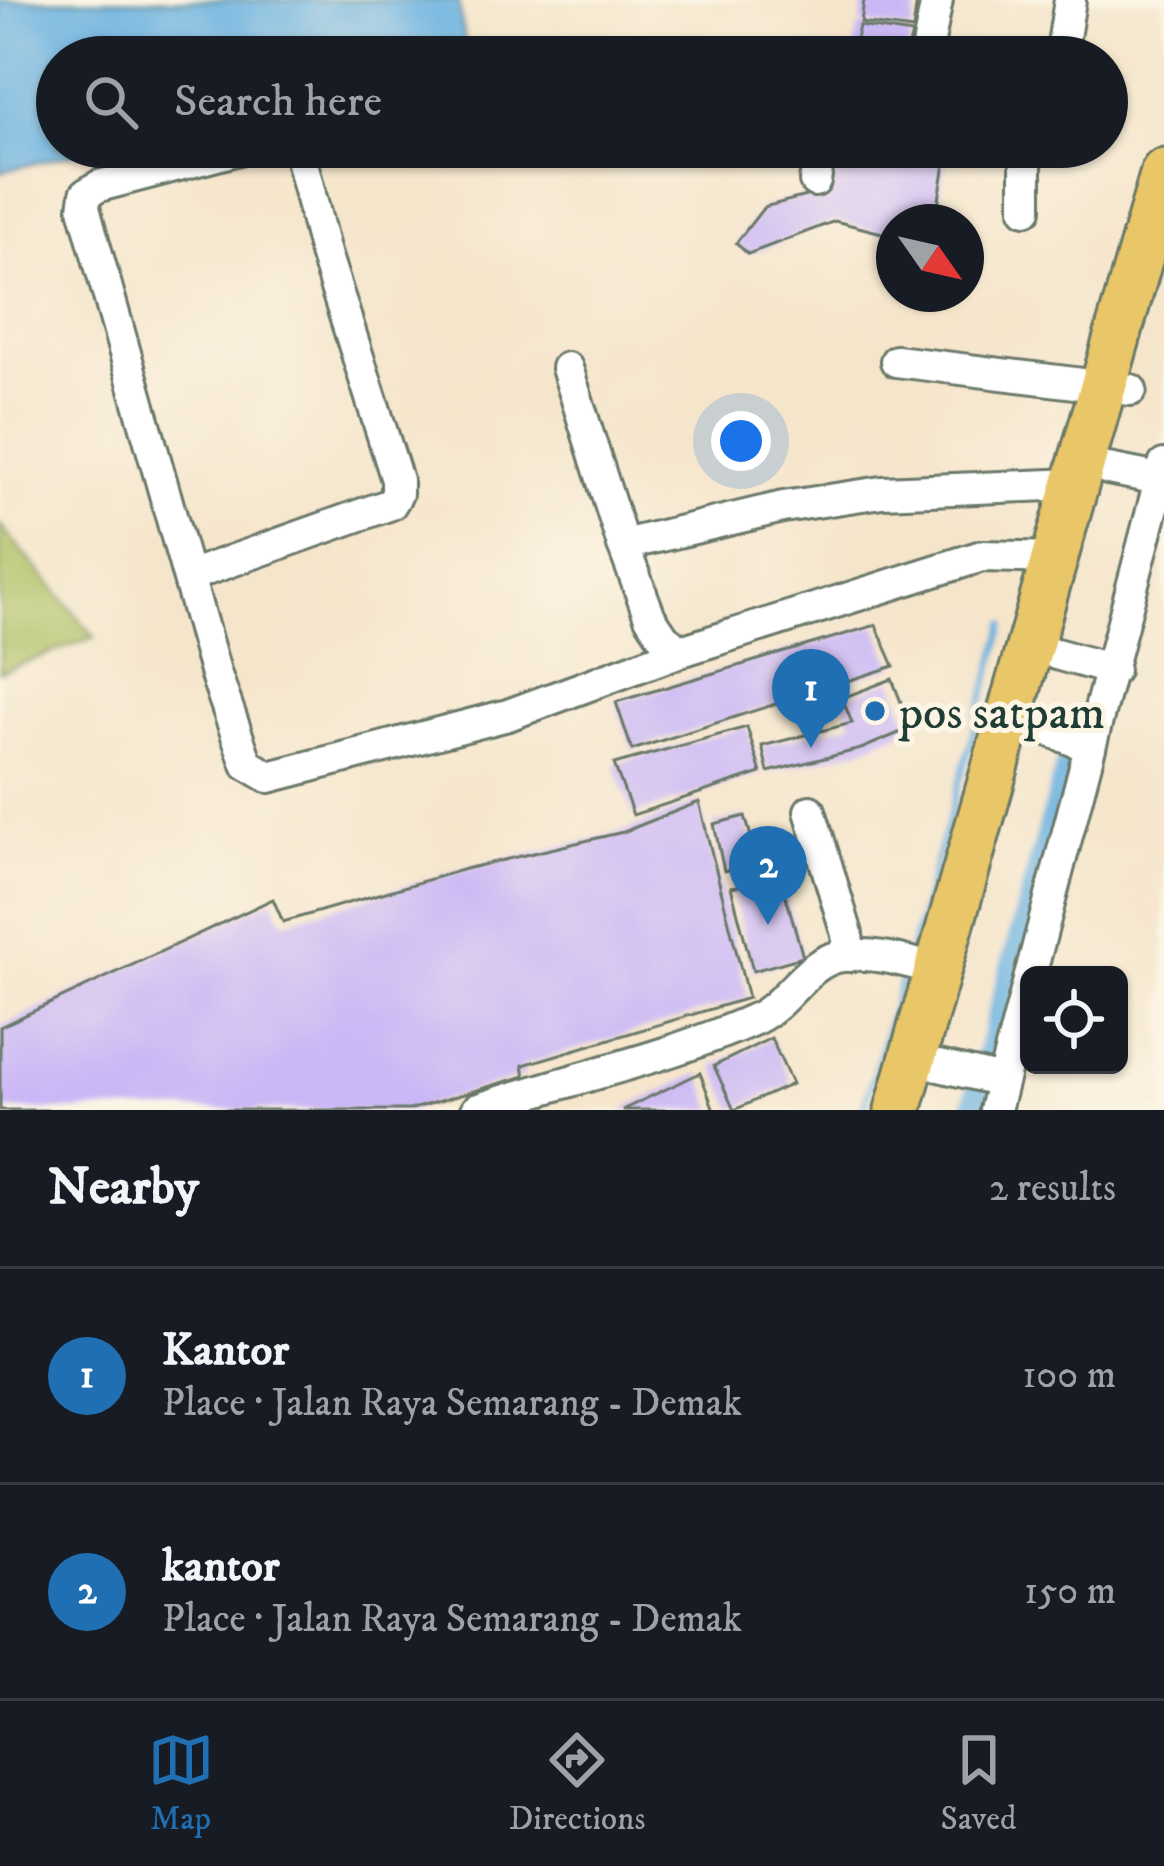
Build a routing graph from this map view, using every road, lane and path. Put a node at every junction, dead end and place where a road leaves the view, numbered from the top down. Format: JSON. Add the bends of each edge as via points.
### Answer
{"nodes":[{"id":1,"x":937,"y":0,"type":"edge"},
{"id":2,"x":1070,"y":0,"type":"edge"},
{"id":3,"x":930,"y":36,"type":"edge"},
{"id":4,"x":1064,"y":36,"type":"edge"},
{"id":5,"x":167,"y":168,"type":"edge"},
{"id":6,"x":303,"y":168,"type":"edge"},
{"id":7,"x":817,"y":168,"type":"edge"},
{"id":8,"x":1028,"y":168,"type":"edge"},
{"id":9,"x":1164,"y":172,"type":"edge"},
{"id":10,"x":815,"y":181,"type":"dead end"},
{"id":11,"x":1026,"y":209,"type":"dead end"},
{"id":12,"x":1164,"y":274,"type":"edge"},
{"id":13,"x":896,"y":362,"type":"dead end"},
{"id":14,"x":567,"y":368,"type":"dead end"},
{"id":15,"x":1117,"y":388,"type":"junction"},
{"id":16,"x":1135,"y":476,"type":"edge"},
{"id":17,"x":623,"y":545,"type":"junction"},
{"id":18,"x":1054,"y":558,"type":"junction"},
{"id":19,"x":189,"y":576,"type":"junction"},
{"id":20,"x":681,"y":650,"type":"junction"},
{"id":21,"x":1061,"y":655,"type":"junction"},
{"id":22,"x":1107,"y":668,"type":"junction"},
{"id":23,"x":1040,"y":727,"type":"junction"},
{"id":24,"x":1086,"y":746,"type":"junction"},
{"id":25,"x":810,"y":811,"type":"dead end"},
{"id":26,"x":856,"y":956,"type":"junction"},
{"id":27,"x":927,"y":967,"type":"junction"},
{"id":28,"x":946,"y":1067,"type":"junction"},
{"id":29,"x":996,"y":1089,"type":"edge"},
{"id":30,"x":476,"y":1110,"type":"edge"},
{"id":31,"x":898,"y":1110,"type":"edge"},
{"id":32,"x":927,"y":1110,"type":"edge"}],
"edges":[{"from":1,"to":3,"type":"street"},
{"from":2,"to":4,"type":"street"},
{"from":5,"to":19,"type":"street","via":[[99,186],[86,194],[85,208]]},
{"from":6,"to":19,"type":"street","via":[[397,494],[391,503]]},
{"from":7,"to":10,"type":"street"},
{"from":8,"to":11,"type":"street"},
{"from":9,"to":15,"type":"highway"},
{"from":12,"to":15,"type":"highway"},
{"from":13,"to":15,"type":"street"},
{"from":14,"to":17,"type":"street"},
{"from":15,"to":16,"type":"highway"},
{"from":16,"to":17,"type":"street","via":[[882,492]]},
{"from":16,"to":18,"type":"highway"},
{"from":16,"to":21,"type":"highway"},
{"from":16,"to":22,"type":"street"},
{"from":17,"to":20,"type":"street","via":[[650,617]]},
{"from":18,"to":20,"type":"street","via":[[982,556]]},
{"from":18,"to":27,"type":"highway"},
{"from":19,"to":20,"type":"street","via":[[232,728],[247,764],[269,777],[508,715]]},
{"from":21,"to":22,"type":"street"},
{"from":21,"to":23,"type":"highway"},
{"from":22,"to":24,"type":"street"},
{"from":23,"to":24,"type":"street"},
{"from":23,"to":28,"type":"highway"},
{"from":24,"to":29,"type":"street"},
{"from":25,"to":26,"type":"street"},
{"from":26,"to":27,"type":"street"},
{"from":26,"to":30,"type":"street","via":[[814,968],[760,1016],[656,1057]]},
{"from":27,"to":31,"type":"highway"},
{"from":28,"to":29,"type":"street"},
{"from":28,"to":32,"type":"highway"}]}
